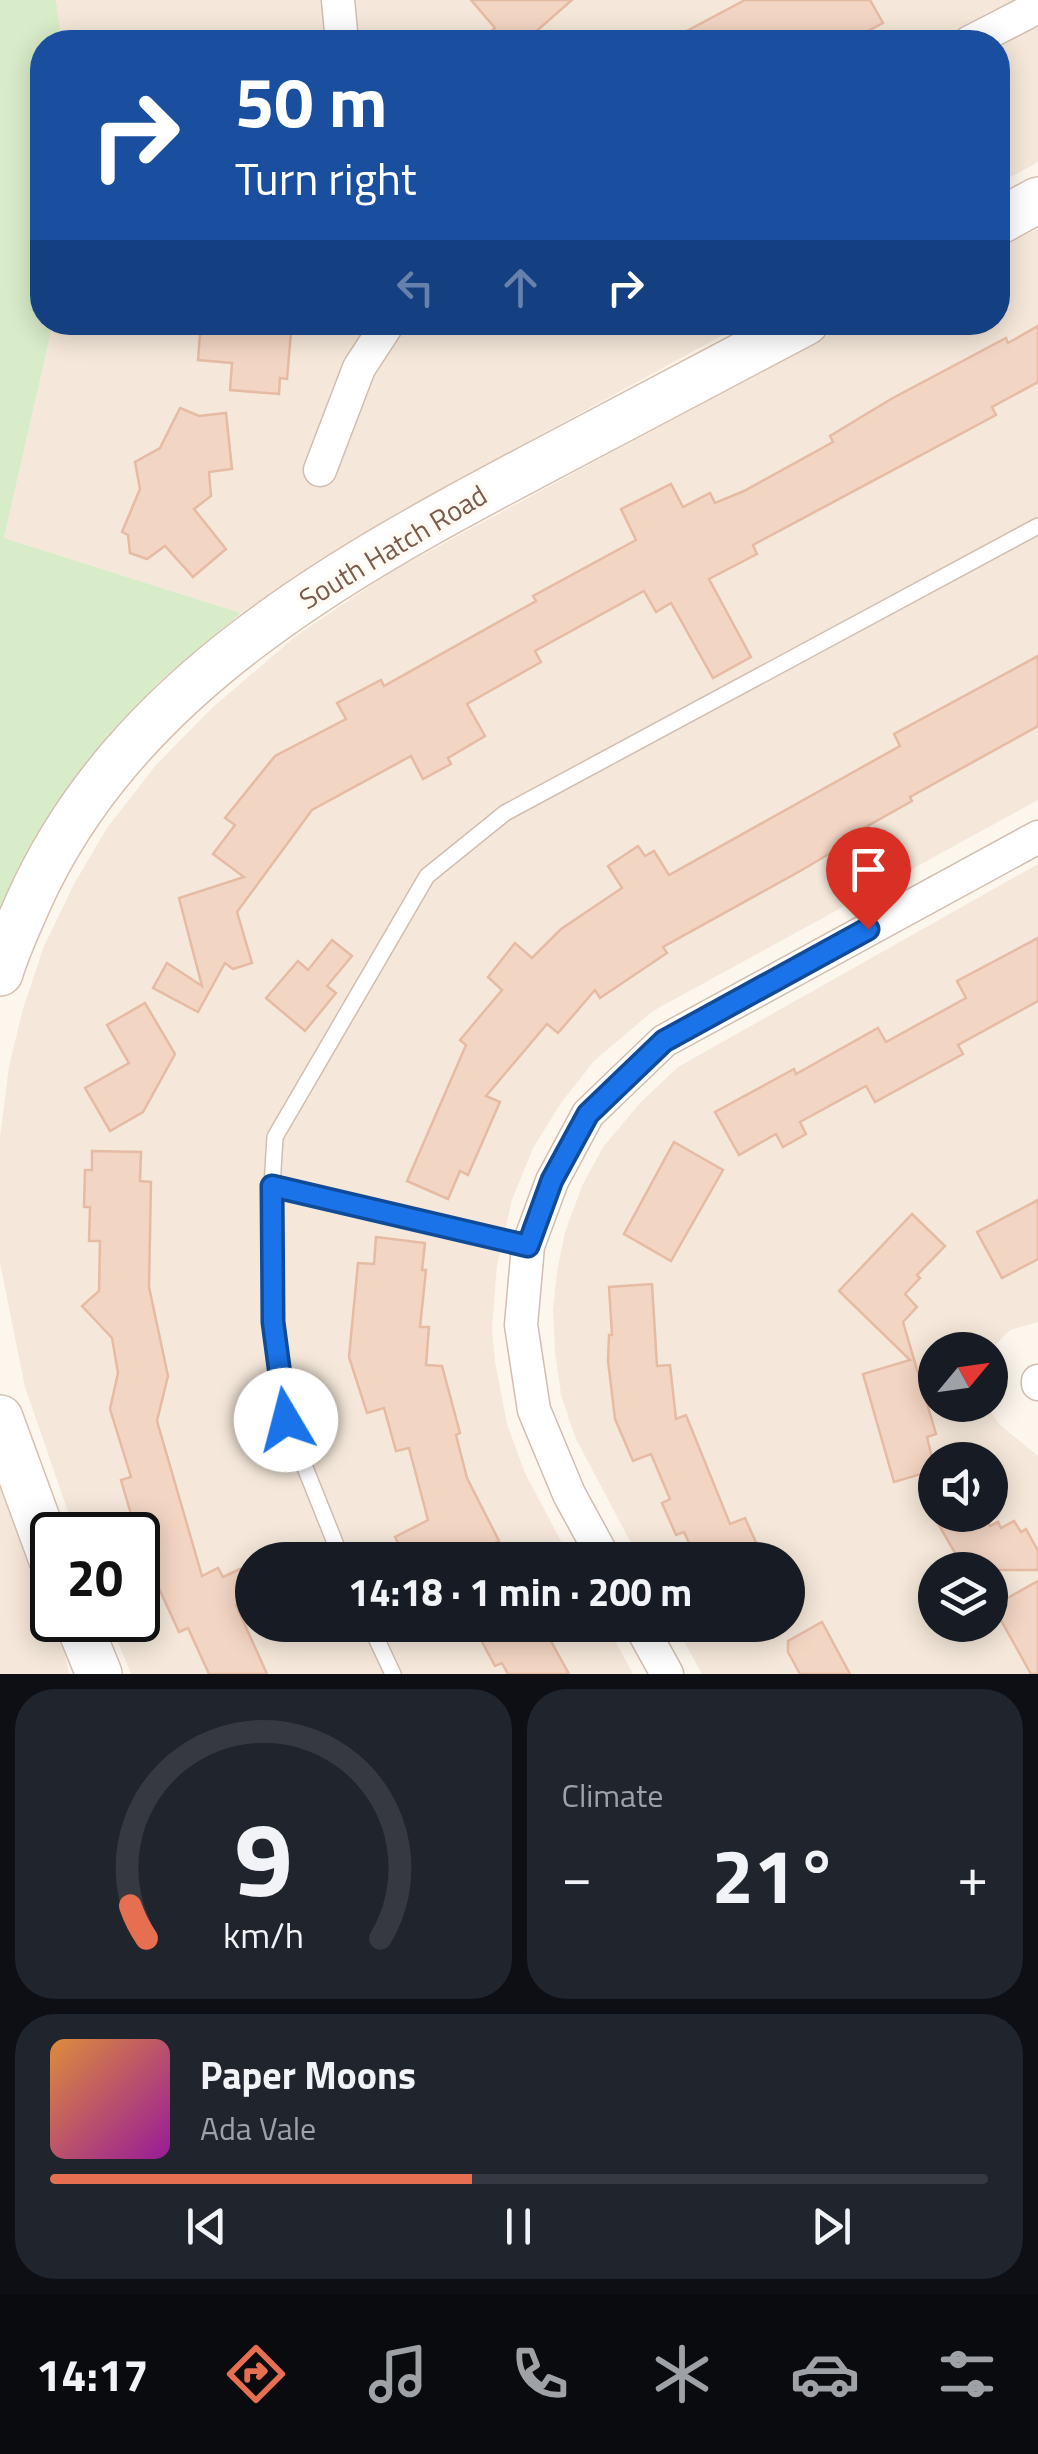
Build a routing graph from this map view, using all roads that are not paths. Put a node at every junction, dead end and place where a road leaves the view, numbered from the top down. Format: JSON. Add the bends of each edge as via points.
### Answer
{"nodes":[{"id":1,"x":338,"y":0,"type":"edge"},
{"id":2,"x":1038,"y":6,"type":"edge"},
{"id":3,"x":341,"y":30,"type":"edge"},
{"id":4,"x":993,"y":30,"type":"edge"},
{"id":5,"x":1038,"y":200,"type":"edge"},
{"id":6,"x":1010,"y":215,"type":"edge"},
{"id":7,"x":381,"y":335,"type":"edge"},
{"id":8,"x":781,"y":335,"type":"edge"},
{"id":9,"x":320,"y":470,"type":"dead end"},
{"id":10,"x":1038,"y":526,"type":"edge"},
{"id":11,"x":1038,"y":836,"type":"edge"},
{"id":12,"x":0,"y":973,"type":"edge"},
{"id":13,"x":272,"y":1186,"type":"junction"},
{"id":14,"x":528,"y":1246,"type":"junction"},
{"id":15,"x":0,"y":1418,"type":"edge"},
{"id":16,"x":34,"y":1512,"type":"edge"},
{"id":17,"x":335,"y":1542,"type":"edge"},
{"id":18,"x":595,"y":1542,"type":"edge"},
{"id":19,"x":76,"y":1642,"type":"edge"},
{"id":20,"x":85,"y":1642,"type":"edge"},
{"id":21,"x":378,"y":1642,"type":"edge"},
{"id":22,"x":649,"y":1642,"type":"edge"},
{"id":23,"x":76,"y":1674,"type":"edge"},
{"id":24,"x":99,"y":1674,"type":"edge"},
{"id":25,"x":393,"y":1674,"type":"edge"},
{"id":26,"x":667,"y":1674,"type":"edge"}],
"edges":[{"from":1,"to":3,"type":"street"},
{"from":2,"to":4,"type":"street"},
{"from":5,"to":6,"type":"main road"},
{"from":7,"to":9,"type":"street","via":[[359,368]]},
{"from":8,"to":12,"type":"main road","name":"South Hatch Road","via":[[440,516],[304,596],[211,669],[154,720],[77,812],[48,859]]},
{"from":10,"to":13,"type":"lane","via":[[505,814],[427,876],[275,1137]]},
{"from":11,"to":14,"type":"street","via":[[664,1041],[588,1114],[552,1180]]},
{"from":13,"to":14,"type":"lane"},
{"from":13,"to":17,"type":"lane","via":[[273,1322],[286,1420]]},
{"from":14,"to":18,"type":"street","via":[[520,1324],[534,1410]]},
{"from":15,"to":16,"type":"main road"},
{"from":19,"to":23,"type":"main road"},
{"from":20,"to":24,"type":"main road"},
{"from":21,"to":25,"type":"lane"},
{"from":22,"to":26,"type":"street"}]}
